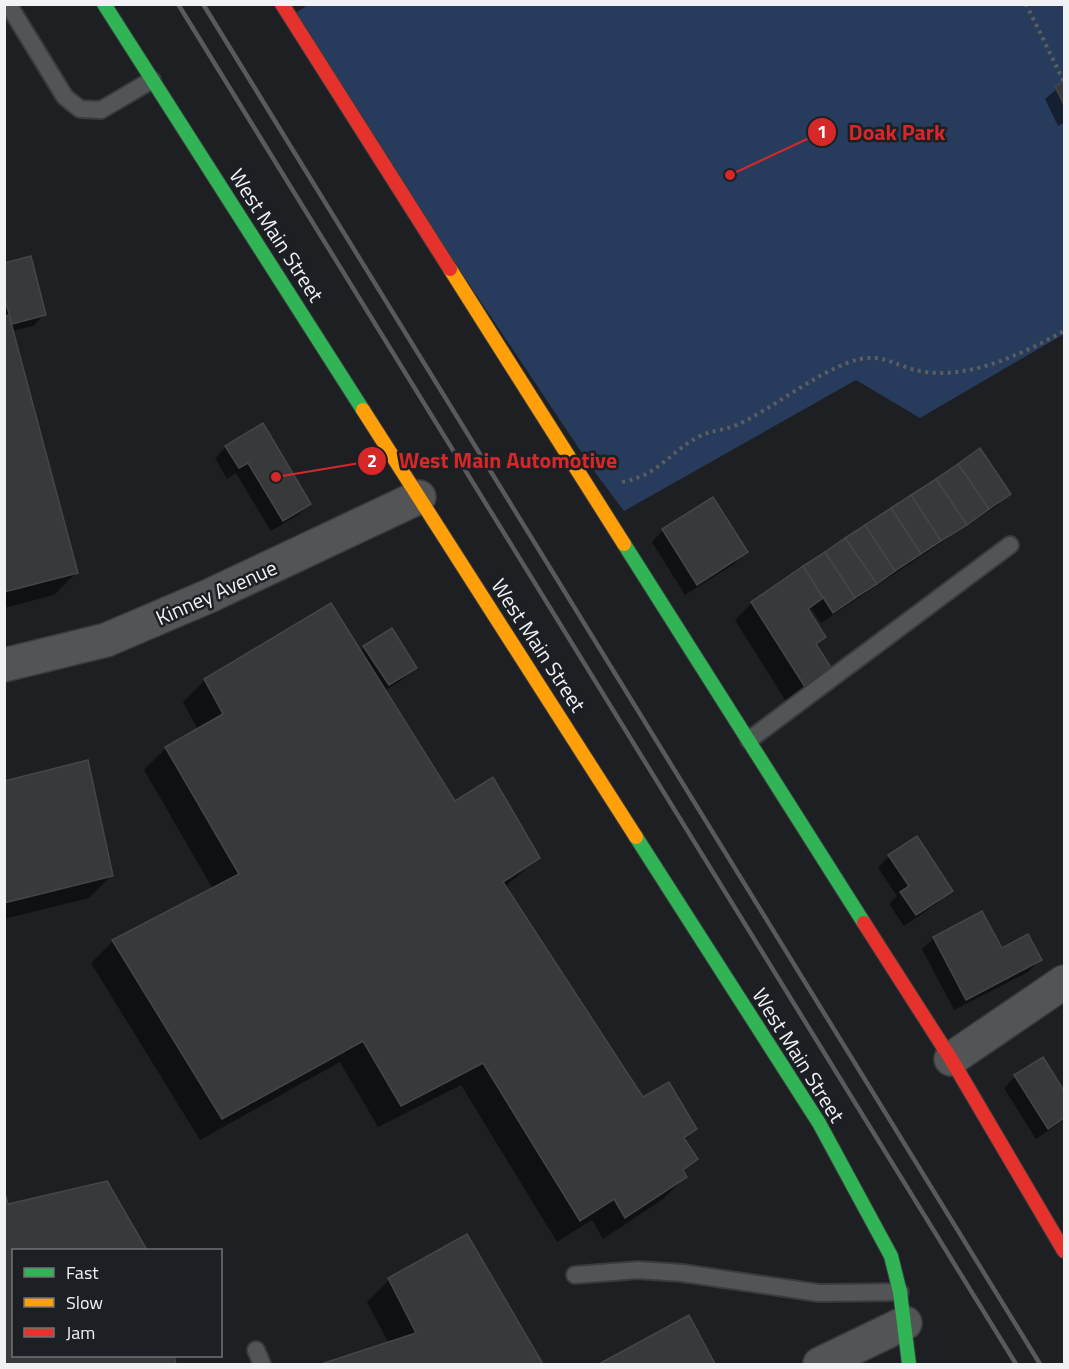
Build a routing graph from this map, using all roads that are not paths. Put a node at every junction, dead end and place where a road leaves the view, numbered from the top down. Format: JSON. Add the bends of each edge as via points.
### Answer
{"nodes":[{"id":1,"x":8,"y":4,"type":"edge"},
{"id":2,"x":104,"y":4,"type":"edge"},
{"id":3,"x":282,"y":4,"type":"edge"},
{"id":4,"x":153,"y":80,"type":"junction"},
{"id":5,"x":419,"y":496,"type":"junction"},
{"id":6,"x":1010,"y":544,"type":"dead end"},
{"id":7,"x":4,"y":665,"type":"edge"},
{"id":8,"x":749,"y":740,"type":"junction"},
{"id":9,"x":1065,"y":982,"type":"edge"},
{"id":10,"x":951,"y":1059,"type":"junction"},
{"id":11,"x":1065,"y":1251,"type":"edge"},
{"id":12,"x":575,"y":1275,"type":"dead end"},
{"id":13,"x":903,"y":1307,"type":"junction"},
{"id":14,"x":820,"y":1365,"type":"edge"},
{"id":15,"x":909,"y":1365,"type":"edge"}],
"edges":[{"from":1,"to":4,"type":"lane","via":[[65,97],[80,109],[101,110]]},
{"from":2,"to":4,"type":"main road","name":"West Main Street"},
{"from":3,"to":8,"type":"main road"},
{"from":4,"to":5,"type":"main road","name":"West Main Street"},
{"from":5,"to":7,"type":"street","name":"Kinney Avenue","via":[[209,596],[106,640]]},
{"from":5,"to":13,"type":"main road","name":"West Main Street","via":[[819,1123],[891,1256]]},
{"from":6,"to":8,"type":"lane"},
{"from":8,"to":10,"type":"main road"},
{"from":9,"to":10,"type":"street"},
{"from":10,"to":11,"type":"main road"},
{"from":12,"to":13,"type":"lane","via":[[639,1270],[682,1273]]},
{"from":13,"to":14,"type":"street"},
{"from":13,"to":15,"type":"main road","name":"West Main Street"}]}
